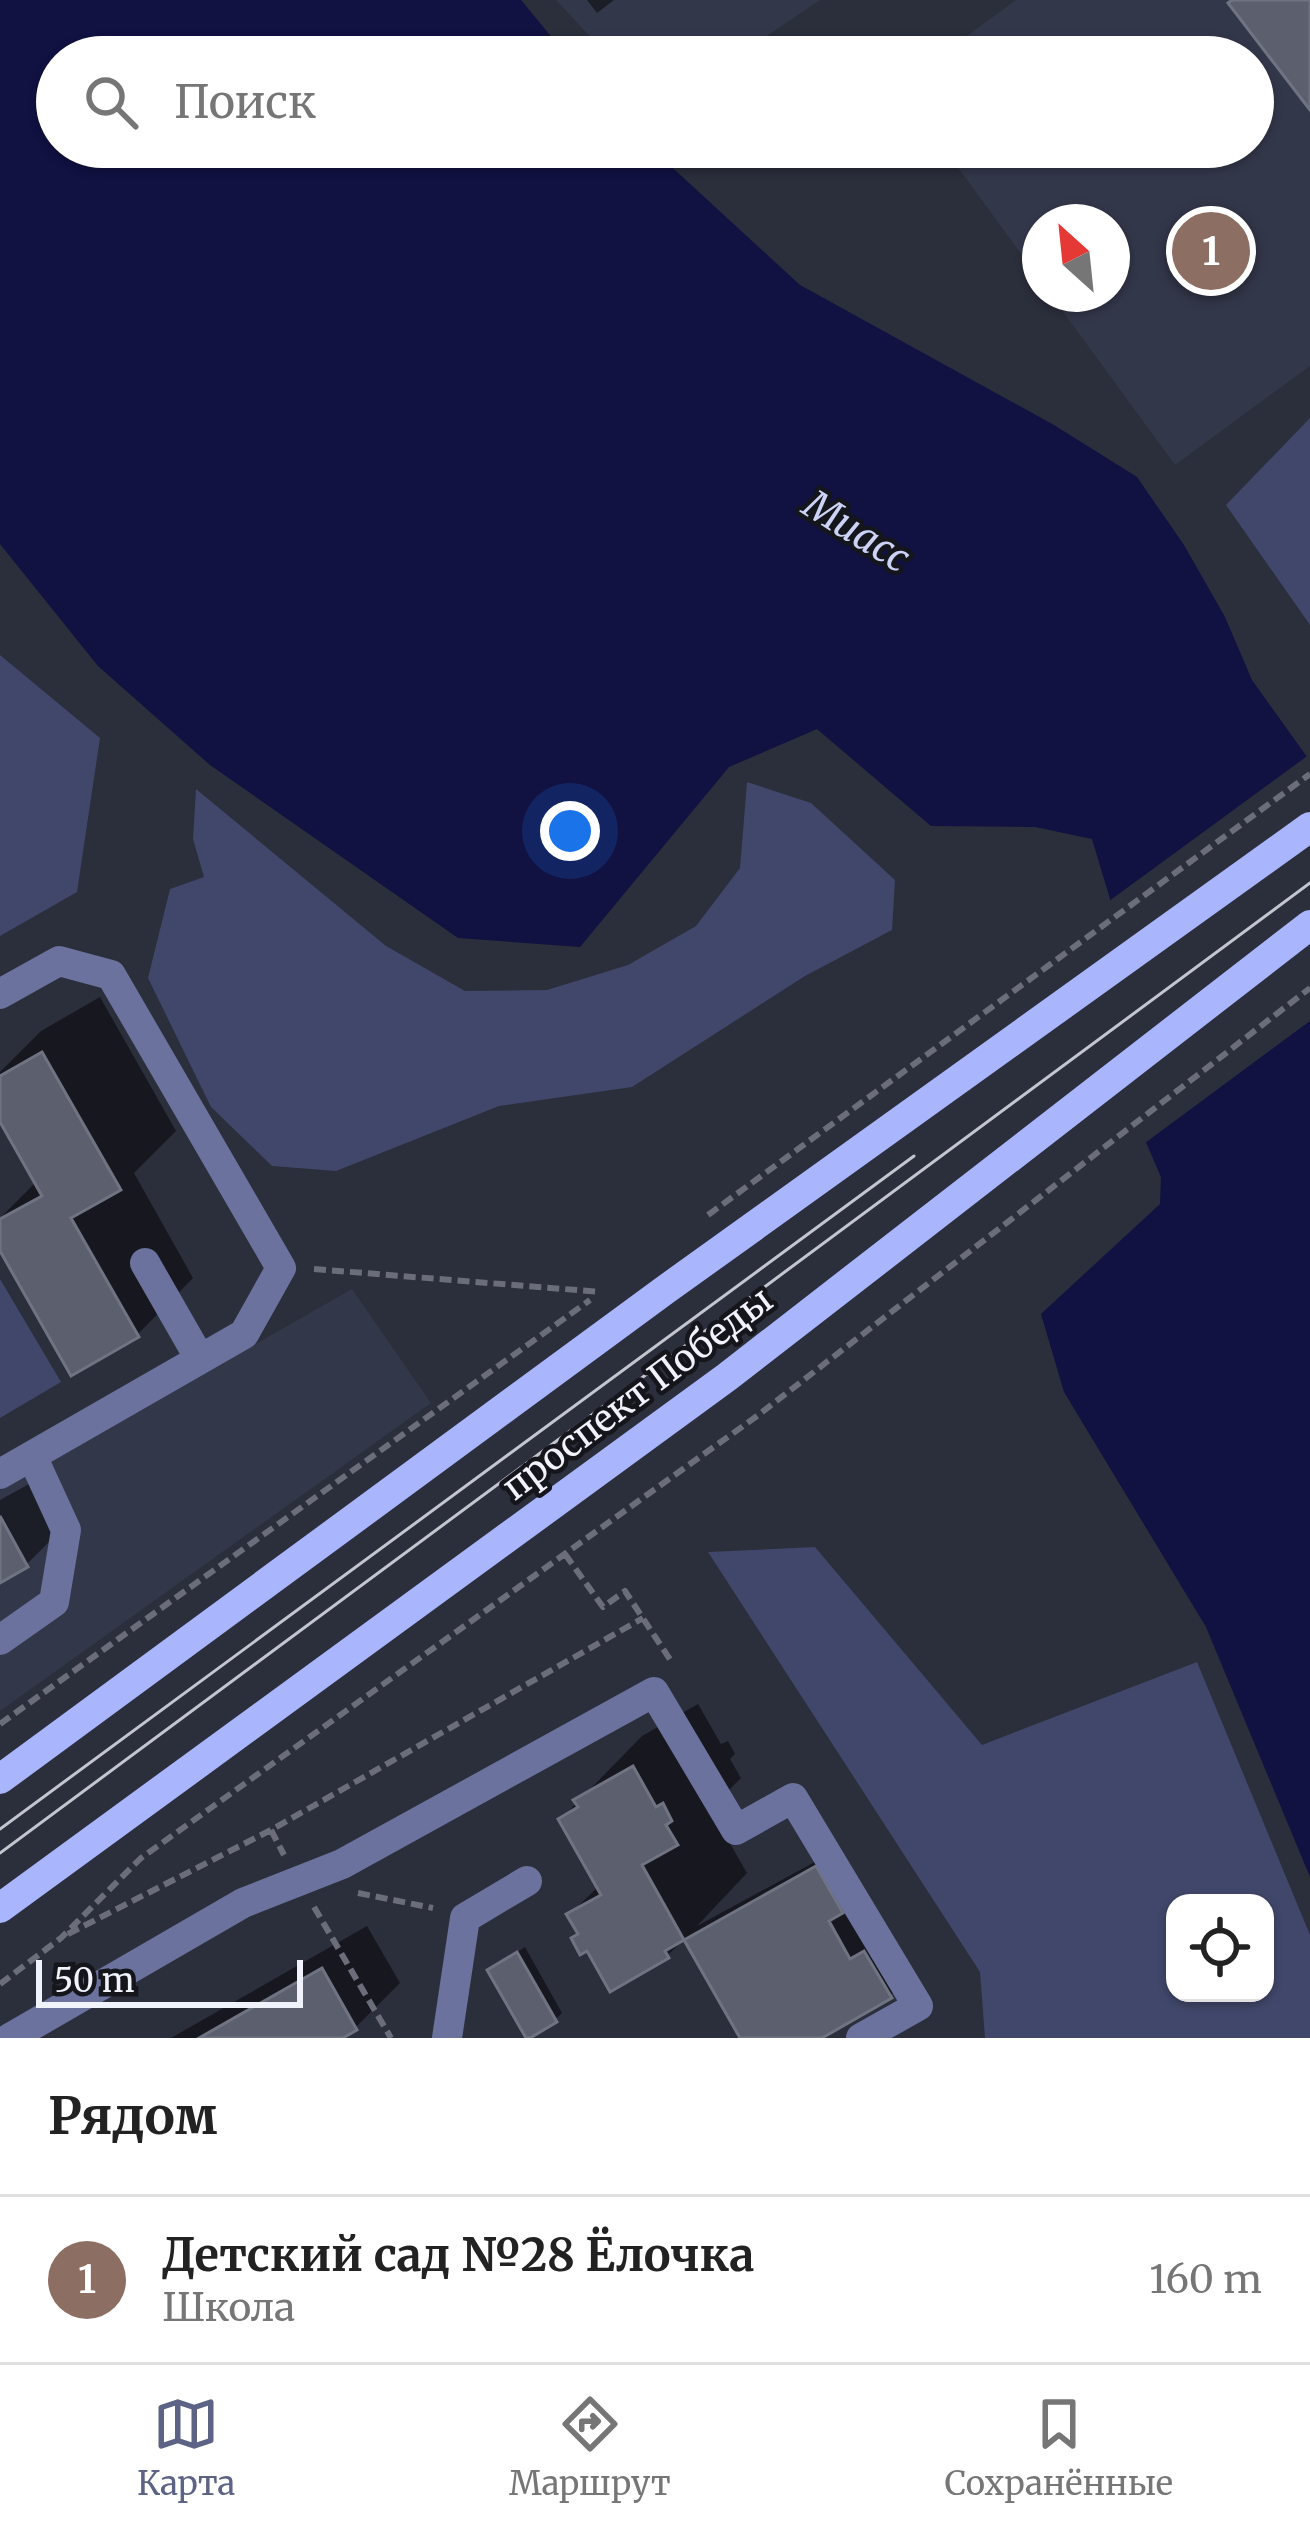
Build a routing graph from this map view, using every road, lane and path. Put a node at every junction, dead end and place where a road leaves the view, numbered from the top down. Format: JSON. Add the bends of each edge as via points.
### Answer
{"nodes":[{"id":1,"x":1310,"y":774,"type":"edge"},
{"id":2,"x":1310,"y":827,"type":"edge"},
{"id":3,"x":1310,"y":926,"type":"edge"},
{"id":4,"x":1310,"y":988,"type":"edge"},
{"id":5,"x":0,"y":994,"type":"edge"},
{"id":6,"x":705,"y":1217,"type":"dead end"},
{"id":7,"x":145,"y":1263,"type":"dead end"},
{"id":8,"x":280,"y":1268,"type":"junction"},
{"id":9,"x":617,"y":1281,"type":"dead end"},
{"id":10,"x":601,"y":1292,"type":"junction"},
{"id":11,"x":200,"y":1359,"type":"junction"},
{"id":12,"x":32,"y":1456,"type":"junction"},
{"id":13,"x":0,"y":1474,"type":"edge"},
{"id":14,"x":565,"y":1553,"type":"junction"},
{"id":15,"x":643,"y":1618,"type":"junction"},
{"id":16,"x":0,"y":1640,"type":"edge"},
{"id":17,"x":654,"y":1692,"type":"junction"},
{"id":18,"x":0,"y":1724,"type":"edge"},
{"id":19,"x":0,"y":1779,"type":"edge"},
{"id":20,"x":527,"y":1881,"type":"dead end"},
{"id":21,"x":300,"y":1883,"type":"junction"},
{"id":22,"x":0,"y":1908,"type":"edge"},
{"id":23,"x":61,"y":1938,"type":"junction"},
{"id":24,"x":0,"y":1984,"type":"edge"},
{"id":25,"x":10,"y":2038,"type":"edge"},
{"id":26,"x":391,"y":2038,"type":"edge"},
{"id":27,"x":447,"y":2038,"type":"edge"},
{"id":28,"x":861,"y":2038,"type":"edge"}],
"edges":[{"from":1,"to":6,"type":"path"},
{"from":2,"to":19,"type":"main road","name":"проспект Победы"},
{"from":3,"to":22,"type":"main road","name":"проспект Победы","via":[[727,1377]]},
{"from":4,"to":14,"type":"path","via":[[757,1416]]},
{"from":5,"to":8,"type":"lane","via":[[59,961],[111,975]]},
{"from":7,"to":11,"type":"lane"},
{"from":8,"to":10,"type":"path"},
{"from":8,"to":11,"type":"lane","via":[[244,1334]]},
{"from":9,"to":10,"type":"path"},
{"from":10,"to":18,"type":"path"},
{"from":11,"to":12,"type":"lane"},
{"from":12,"to":13,"type":"lane"},
{"from":12,"to":16,"type":"lane","via":[[66,1529],[54,1602]]},
{"from":14,"to":15,"type":"path","via":[[603,1607],[625,1592]]},
{"from":14,"to":23,"type":"path","via":[[141,1858]]},
{"from":15,"to":17,"type":"path","via":[[681,1675]]},
{"from":15,"to":23,"type":"path","via":[[271,1830]]},
{"from":17,"to":21,"type":"lane"},
{"from":17,"to":28,"type":"lane","via":[[736,1830],[793,1798],[907,1987],[918,2006]]},
{"from":20,"to":27,"type":"lane","via":[[465,1918]]},
{"from":21,"to":25,"type":"lane","via":[[243,1903]]},
{"from":21,"to":26,"type":"path"},
{"from":23,"to":24,"type":"path"}]}
